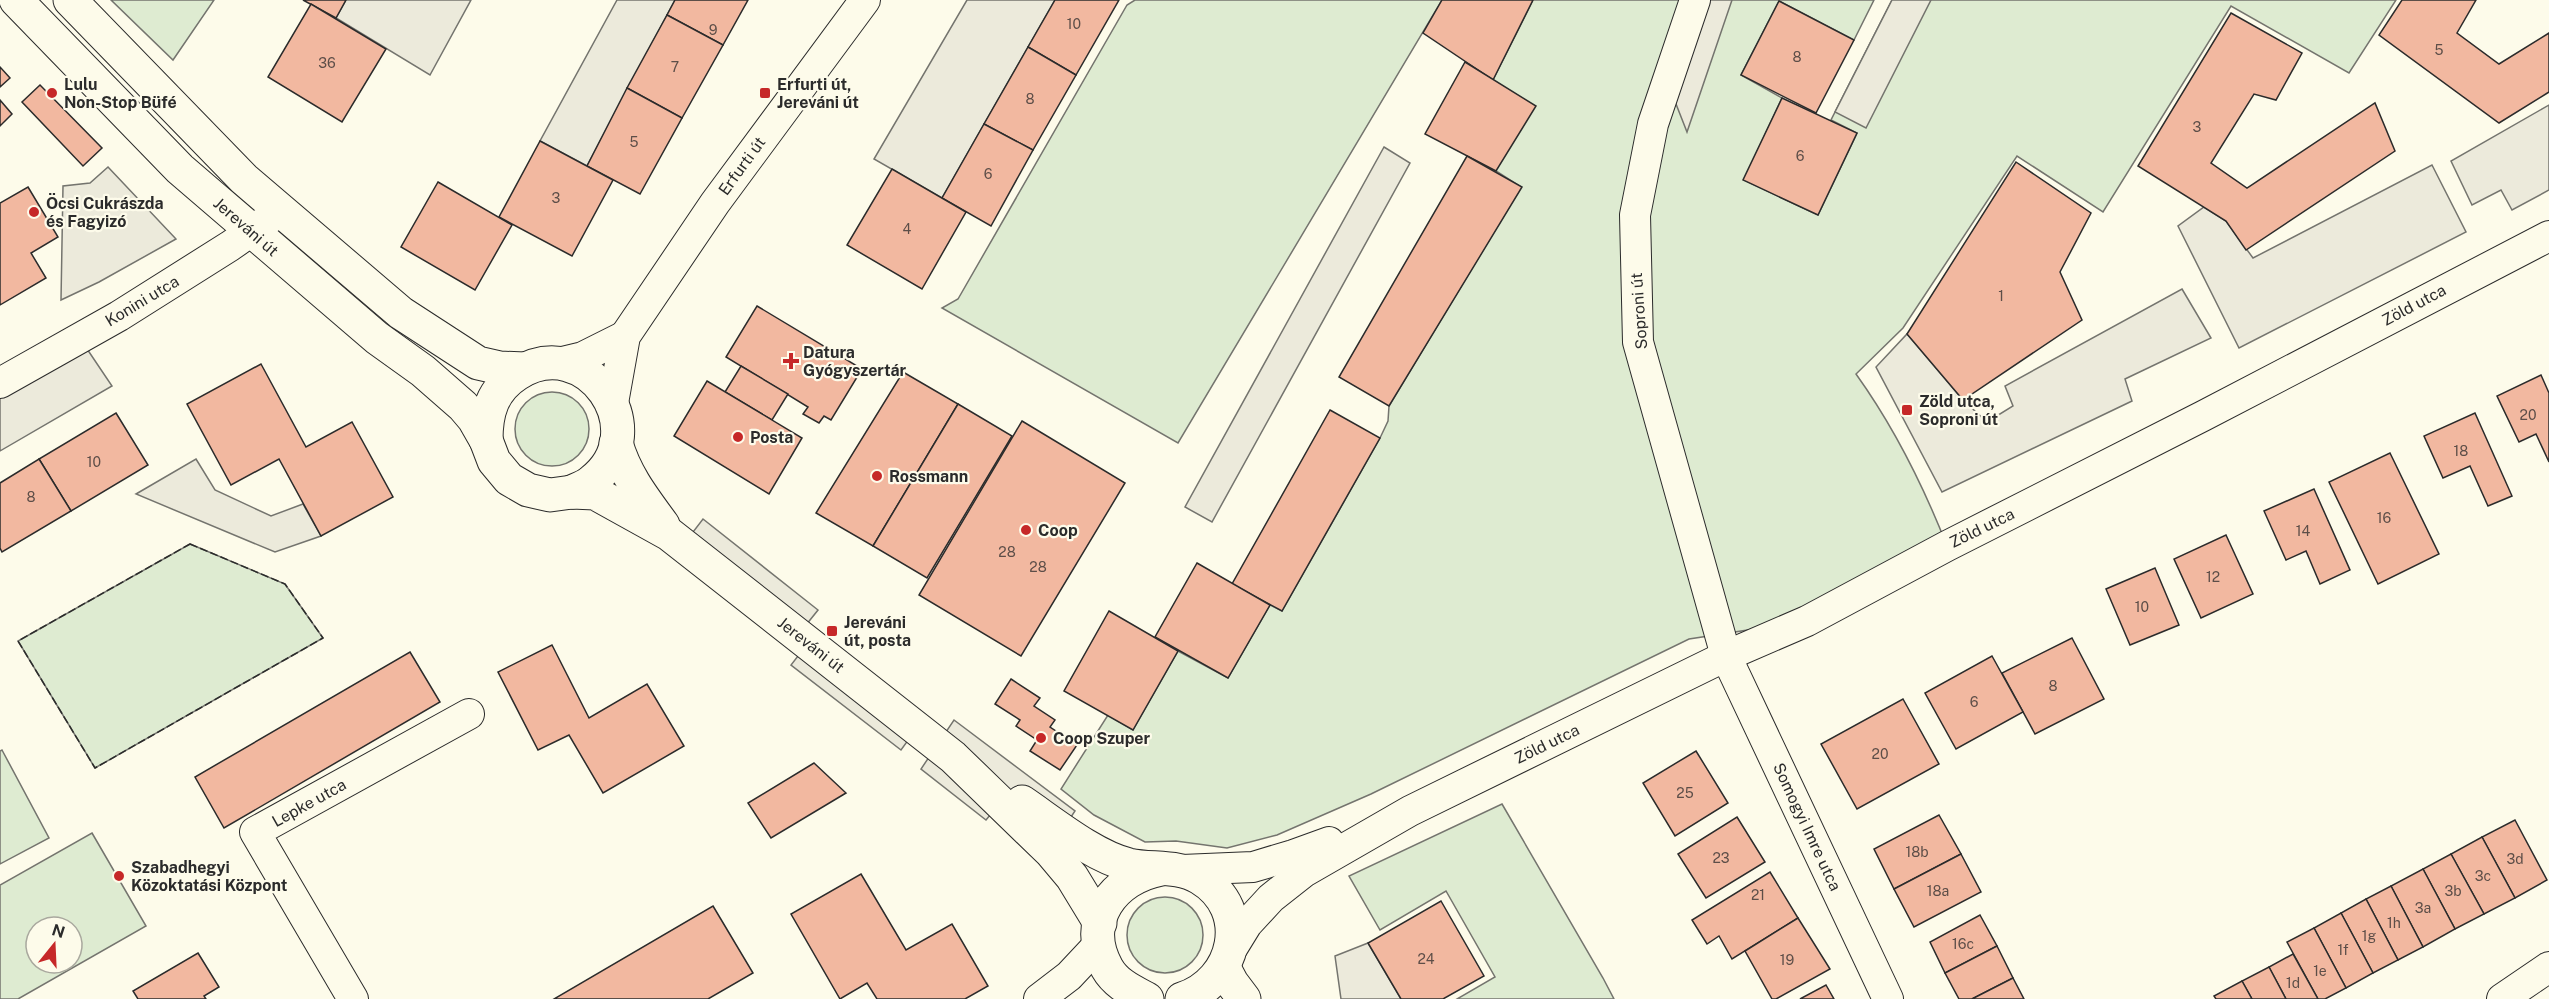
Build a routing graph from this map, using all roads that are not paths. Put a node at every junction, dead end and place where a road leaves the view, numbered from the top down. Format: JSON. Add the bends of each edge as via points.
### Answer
{"nodes":[{"id":1,"x":16,"y":0,"type":"edge"},
{"id":2,"x":70,"y":0,"type":"edge"},
{"id":3,"x":865,"y":0,"type":"edge"},
{"id":4,"x":1695,"y":0,"type":"edge"},
{"id":5,"x":280,"y":211,"type":"junction"},
{"id":6,"x":251,"y":231,"type":"junction"},
{"id":7,"x":2549,"y":236,"type":"edge"},
{"id":8,"x":625,"y":336,"type":"junction"},
{"id":9,"x":558,"y":363,"type":"junction"},
{"id":10,"x":525,"y":369,"type":"junction"},
{"id":11,"x":0,"y":383,"type":"edge"},
{"id":12,"x":613,"y":403,"type":"junction"},
{"id":13,"x":486,"y":440,"type":"junction"},
{"id":14,"x":616,"y":443,"type":"junction"},
{"id":15,"x":572,"y":492,"type":"junction"},
{"id":16,"x":669,"y":534,"type":"junction"},
{"id":17,"x":1726,"y":656,"type":"junction"},
{"id":18,"x":469,"y":714,"type":"dead end"},
{"id":19,"x":953,"y":757,"type":"junction"},
{"id":20,"x":1410,"y":811,"type":"junction"},
{"id":21,"x":1172,"y":869,"type":"junction"},
{"id":22,"x":1099,"y":934,"type":"junction"},
{"id":23,"x":1227,"y":959,"type":"junction"},
{"id":24,"x":2549,"y":967,"type":"edge"},
{"id":25,"x":353,"y":999,"type":"edge"},
{"id":26,"x":1040,"y":999,"type":"edge"},
{"id":27,"x":1147,"y":999,"type":"edge"},
{"id":28,"x":1182,"y":999,"type":"edge"},
{"id":29,"x":1244,"y":999,"type":"edge"},
{"id":30,"x":1888,"y":999,"type":"edge"},
{"id":31,"x":2502,"y":999,"type":"edge"}],
"edges":[{"from":1,"to":6,"type":"street","name":"Jereváni út","via":[[180,168]]},
{"from":2,"to":5,"type":"street","name":"Jereváni út","via":[[206,142]]},
{"from":3,"to":8,"type":"street","name":"Erfurti út","via":[[715,203]]},
{"from":4,"to":17,"type":"street","name":"Soproni út","via":[[1653,124],[1635,215],[1638,342]]},
{"from":5,"to":6,"type":"street","name":"Konini utca"},
{"from":5,"to":10,"type":"street","name":"Jereváni út","via":[[400,313],[465,357],[500,368]]},
{"from":6,"to":11,"type":"street","name":"Konini utca","via":[[119,316]]},
{"from":6,"to":13,"type":"street","name":"Jereváni út","via":[[444,389],[474,418]]},
{"from":7,"to":17,"type":"street","name":"Zöld utca","via":[[1807,621]]},
{"from":8,"to":9,"type":"street","name":"Erfurti út","via":[[583,357]]},
{"from":8,"to":12,"type":"street","name":"Erfurti út"},
{"from":9,"to":10,"type":"street","name":"Jereváni út"},
{"from":9,"to":12,"type":"street","name":"Jereváni út","via":[[591,376]]},
{"from":10,"to":13,"type":"street","name":"Jereváni út","via":[[506,381],[493,398],[486,418]]},
{"from":12,"to":14,"type":"street","name":"Jereváni út","via":[[618,423]]},
{"from":13,"to":15,"type":"street","name":"Jereváni út","via":[[494,461],[509,479],[528,490],[550,495]]},
{"from":14,"to":15,"type":"street","name":"Jereváni út","via":[[608,464],[592,481]]},
{"from":14,"to":16,"type":"street","name":"Jereváni út","via":[[630,478]]},
{"from":15,"to":16,"type":"street","name":"Jereváni út","via":[[595,493]]},
{"from":16,"to":19,"type":"street","name":"Jereváni út"},
{"from":17,"to":20,"type":"street","name":"Zöld utca"},
{"from":17,"to":30,"type":"street","name":"Somogyi Imre utca"},
{"from":18,"to":25,"type":"street","name":"Lepke utca","via":[[255,832]]},
{"from":19,"to":21,"type":"street","name":"Jereváni út","via":[[1101,854],[1128,864]]},
{"from":19,"to":22,"type":"street","name":"Jereváni út","via":[[1072,877]]},
{"from":20,"to":21,"type":"street","name":"Zöld utca","via":[[1254,867]]},
{"from":20,"to":23,"type":"street","name":"Zöld utca","via":[[1296,878],[1271,898],[1255,915]]},
{"from":21,"to":22,"type":"street","via":[[1145,872],[1115,891],[1105,906]]},
{"from":21,"to":23,"type":"street","name":"Jereváni út","via":[[1201,878],[1227,909],[1232,929]]},
{"from":22,"to":26,"type":"street","via":[[1069,976]]},
{"from":22,"to":27,"type":"street","name":"Jereváni út","via":[[1107,968],[1125,988]]},
{"from":23,"to":28,"type":"street","via":[[1211,984]]},
{"from":23,"to":29,"type":"street","name":"Jereváni út","via":[[1232,983]]},
{"from":24,"to":31,"type":"street"}]}
